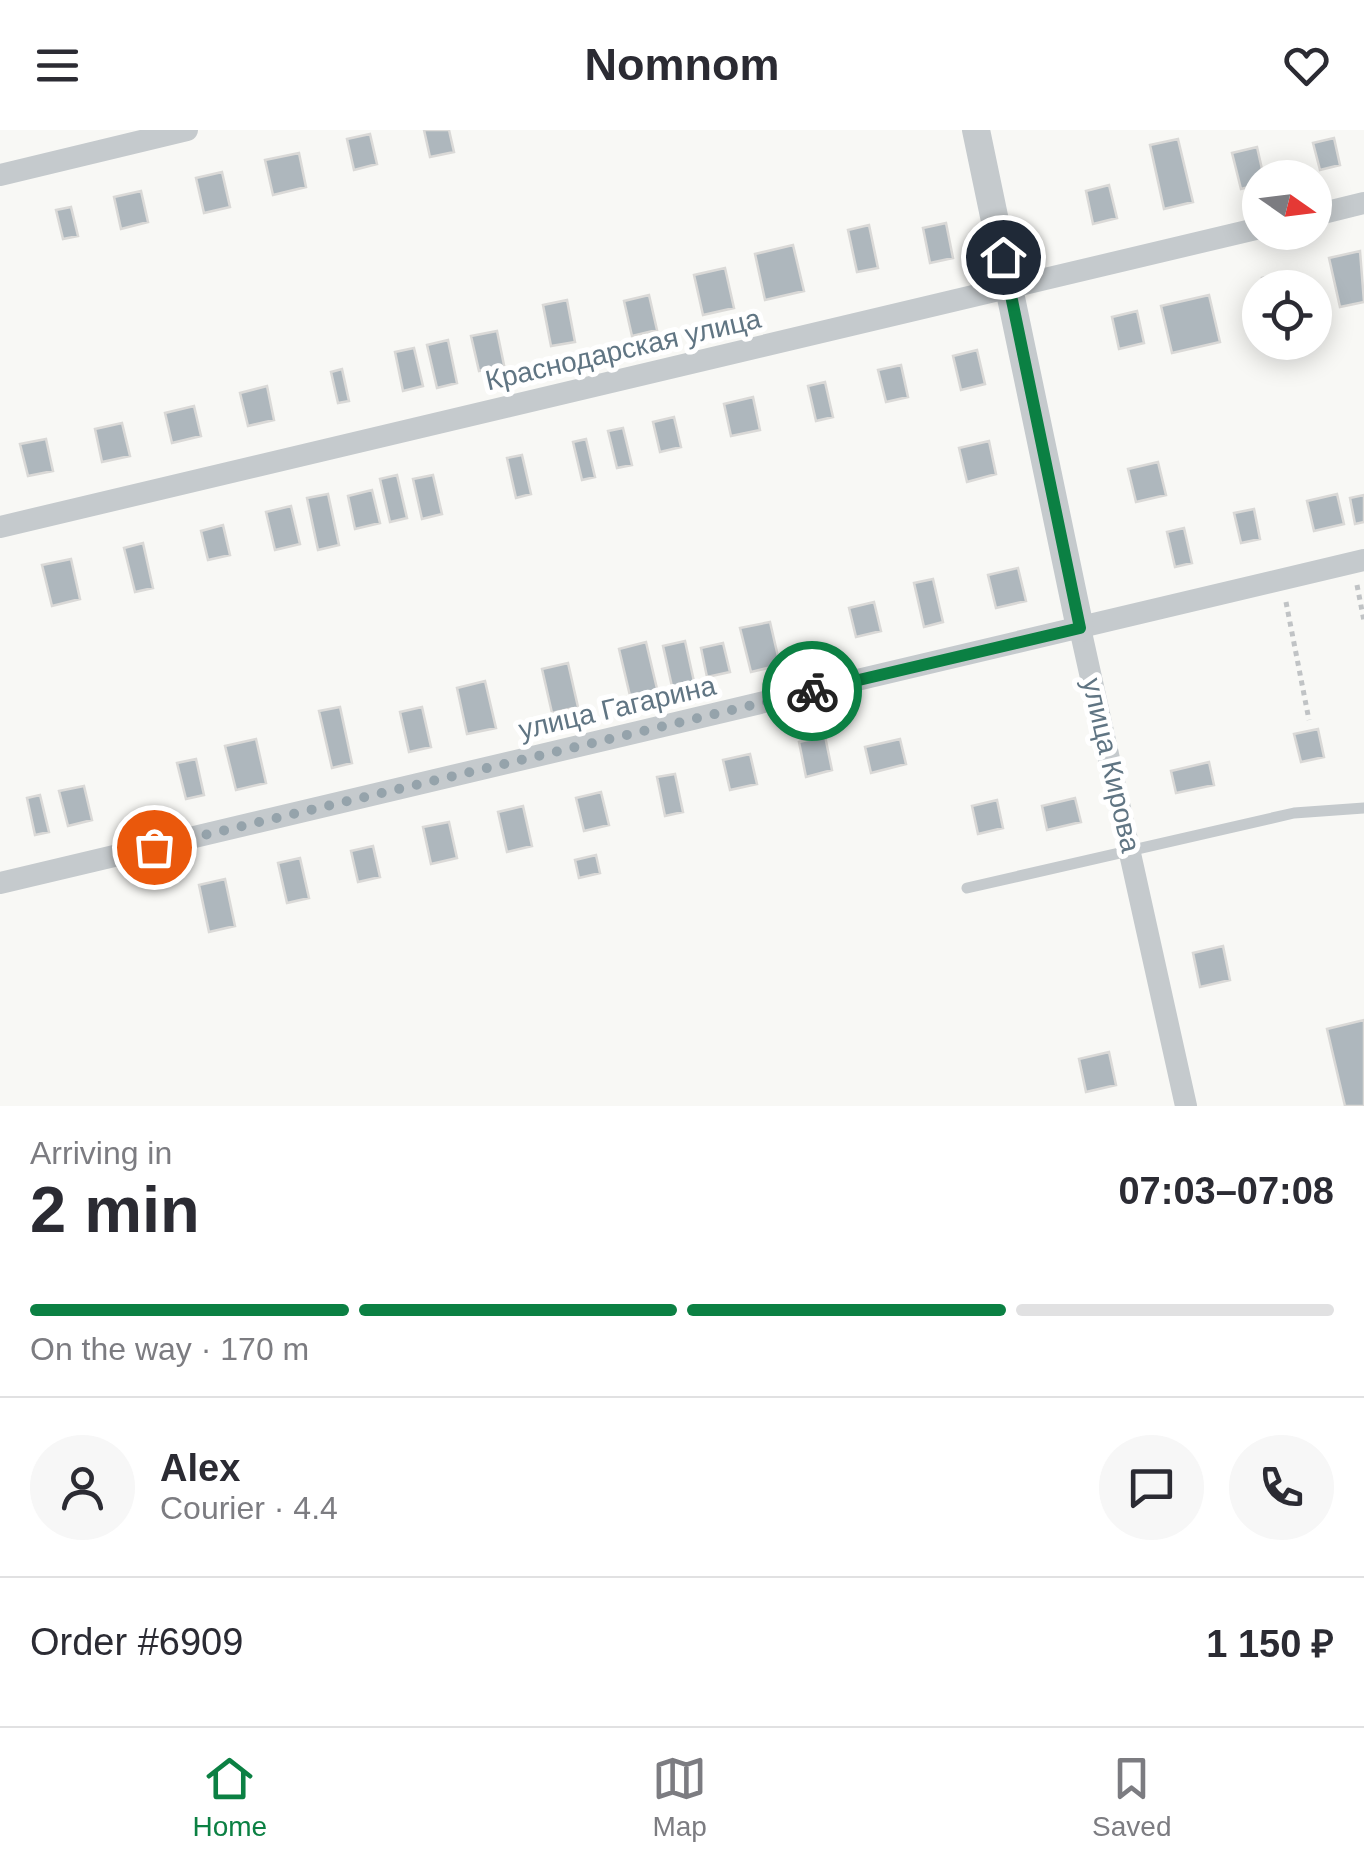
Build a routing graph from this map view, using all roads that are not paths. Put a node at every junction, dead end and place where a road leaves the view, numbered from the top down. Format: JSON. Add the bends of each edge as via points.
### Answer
{"nodes":[{"id":1,"x":187,"y":130,"type":"edge"},
{"id":2,"x":976,"y":130,"type":"edge"},
{"id":3,"x":0,"y":174,"type":"edge"},
{"id":4,"x":1364,"y":204,"type":"edge"},
{"id":5,"x":1332,"y":211,"type":"edge"},
{"id":6,"x":1242,"y":232,"type":"edge"},
{"id":7,"x":1010,"y":288,"type":"junction"},
{"id":8,"x":0,"y":527,"type":"edge"},
{"id":9,"x":1359,"y":561,"type":"edge"},
{"id":10,"x":1080,"y":628,"type":"junction"},
{"id":11,"x":1364,"y":808,"type":"edge"},
{"id":12,"x":1132,"y":850,"type":"junction"},
{"id":13,"x":0,"y":884,"type":"edge"},
{"id":14,"x":968,"y":888,"type":"dead end"},
{"id":15,"x":1186,"y":1106,"type":"edge"}],
"edges":[{"from":1,"to":3,"type":"street"},
{"from":2,"to":7,"type":"street","name":"улица Кирова"},
{"from":4,"to":5,"type":"street"},
{"from":6,"to":7,"type":"street","name":"Краснодарская улица"},
{"from":7,"to":8,"type":"street","name":"Краснодарская улица"},
{"from":7,"to":10,"type":"street","name":"улица Кирова"},
{"from":9,"to":10,"type":"street","name":"улица Гагарина"},
{"from":10,"to":12,"type":"street","name":"улица Кирова"},
{"from":10,"to":13,"type":"street","name":"улица Гагарина"},
{"from":11,"to":12,"type":"lane","via":[[1294,813]]},
{"from":12,"to":14,"type":"lane"},
{"from":12,"to":15,"type":"street","name":"улица Кирова"}]}
